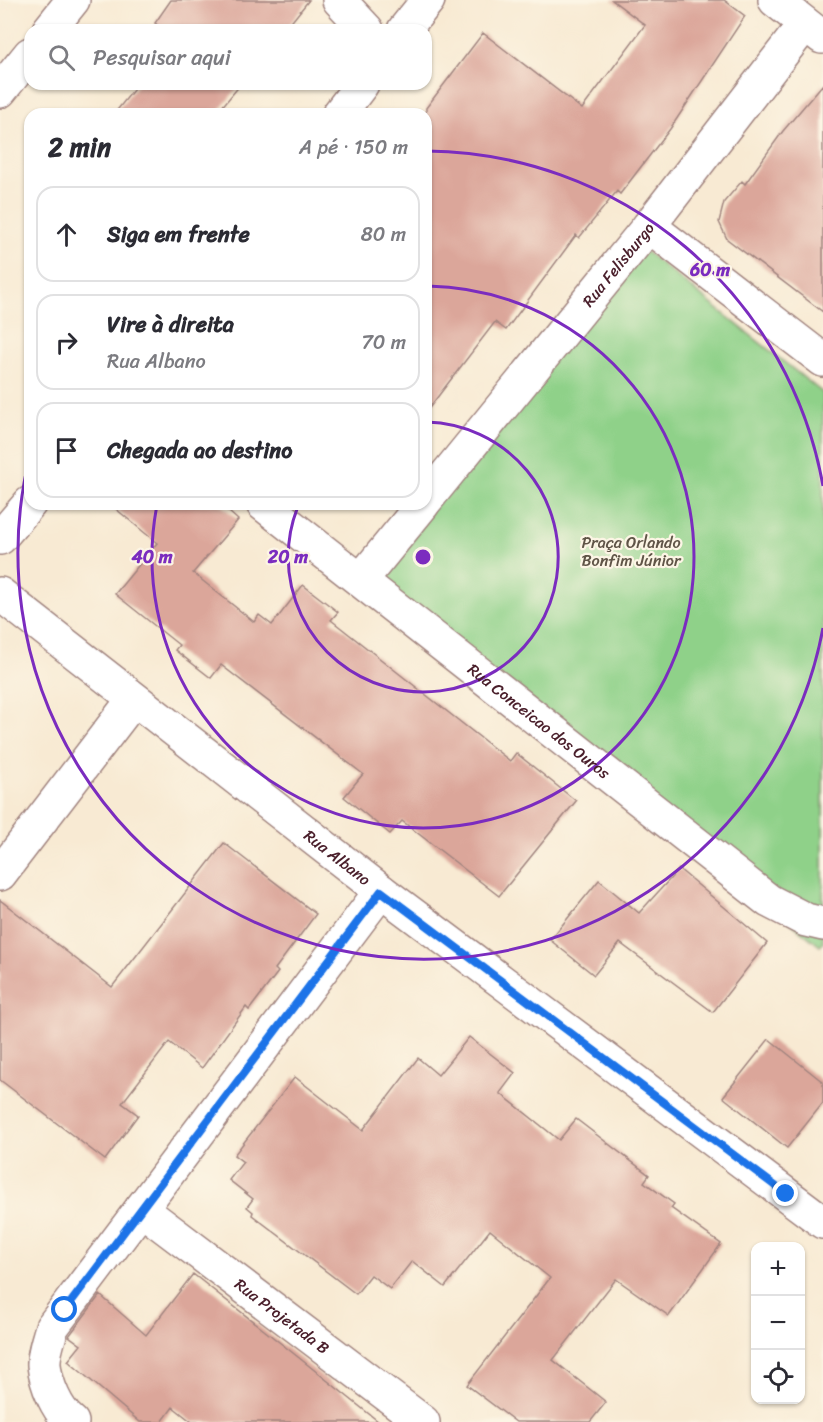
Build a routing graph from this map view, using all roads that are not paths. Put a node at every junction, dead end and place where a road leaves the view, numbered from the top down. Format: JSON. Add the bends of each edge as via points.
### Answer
{"nodes":[{"id":1,"x":73,"y":0,"type":"edge"},
{"id":2,"x":339,"y":0,"type":"edge"},
{"id":3,"x":428,"y":0,"type":"edge"},
{"id":4,"x":775,"y":0,"type":"edge"},
{"id":5,"x":54,"y":24,"type":"edge"},
{"id":6,"x":361,"y":24,"type":"edge"},
{"id":7,"x":409,"y":24,"type":"edge"},
{"id":8,"x":814,"y":31,"type":"edge"},
{"id":9,"x":24,"y":61,"type":"edge"},
{"id":10,"x":357,"y":90,"type":"edge"},
{"id":11,"x":0,"y":91,"type":"edge"},
{"id":12,"x":344,"y":108,"type":"edge"},
{"id":13,"x":649,"y":226,"type":"junction"},
{"id":14,"x":823,"y":360,"type":"edge"},
{"id":15,"x":432,"y":493,"type":"edge"},
{"id":16,"x":24,"y":509,"type":"edge"},
{"id":17,"x":271,"y":510,"type":"edge"},
{"id":18,"x":418,"y":510,"type":"edge"},
{"id":19,"x":0,"y":538,"type":"edge"},
{"id":20,"x":361,"y":580,"type":"junction"},
{"id":21,"x":3,"y":602,"type":"edge"},
{"id":22,"x":134,"y":699,"type":"junction"},
{"id":23,"x":0,"y":874,"type":"edge"},
{"id":24,"x":381,"y":891,"type":"junction"},
{"id":25,"x":823,"y":924,"type":"edge"},
{"id":26,"x":141,"y":1209,"type":"junction"},
{"id":27,"x":823,"y":1222,"type":"edge"},
{"id":28,"x":72,"y":1422,"type":"edge"},
{"id":29,"x":423,"y":1422,"type":"edge"}],
"edges":[{"from":1,"to":5,"type":"street"},
{"from":2,"to":6,"type":"street"},
{"from":3,"to":7,"type":"street"},
{"from":4,"to":8,"type":"street"},
{"from":8,"to":13,"type":"street","name":"Rua Felisburgo"},
{"from":9,"to":11,"type":"street"},
{"from":10,"to":12,"type":"street"},
{"from":13,"to":14,"type":"street"},
{"from":13,"to":15,"type":"street","name":"Rua Felisburgo"},
{"from":16,"to":19,"type":"street"},
{"from":17,"to":20,"type":"street","name":"Rua Conceicao dos Ouros"},
{"from":18,"to":20,"type":"street"},
{"from":20,"to":25,"type":"street","name":"Rua Conceicao dos Ouros","via":[[769,901]]},
{"from":21,"to":22,"type":"street","name":"Rua Albano"},
{"from":22,"to":23,"type":"street"},
{"from":22,"to":24,"type":"street","name":"Rua Albano"},
{"from":24,"to":26,"type":"street"},
{"from":24,"to":27,"type":"street","name":"Rua Albano"},
{"from":26,"to":28,"type":"street","via":[[52,1327],[44,1364],[52,1393]]},
{"from":26,"to":29,"type":"street","name":"Rua Projetada B"}]}
